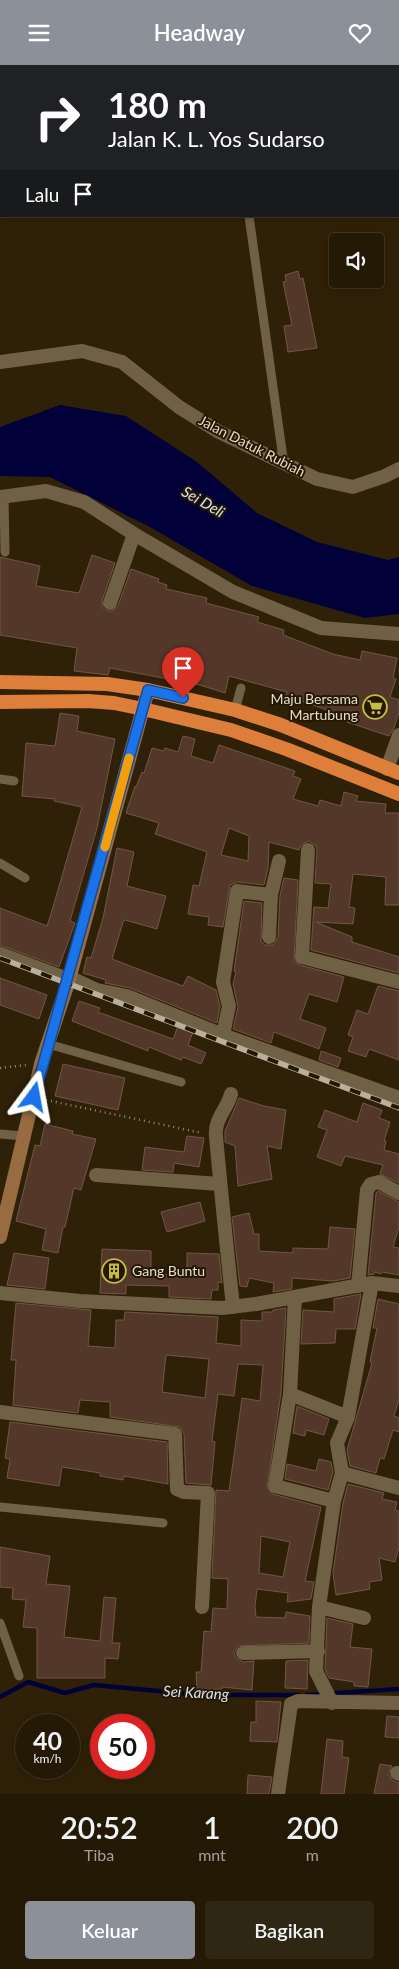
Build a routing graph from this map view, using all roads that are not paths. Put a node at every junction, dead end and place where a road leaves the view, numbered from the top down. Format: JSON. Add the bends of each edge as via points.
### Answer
{"nodes":[{"id":1,"x":248,"y":217,"type":"edge"},
{"id":2,"x":0,"y":362,"type":"edge"},
{"id":3,"x":284,"y":465,"type":"junction"},
{"id":4,"x":399,"y":469,"type":"edge"},
{"id":5,"x":2,"y":496,"type":"edge"},
{"id":6,"x":134,"y":534,"type":"junction"},
{"id":7,"x":5,"y":552,"type":"dead end"},
{"id":8,"x":110,"y":603,"type":"dead end"},
{"id":9,"x":399,"y":634,"type":"edge"},
{"id":10,"x":0,"y":682,"type":"edge"},
{"id":11,"x":241,"y":688,"type":"dead end"},
{"id":12,"x":148,"y":690,"type":"junction"},
{"id":13,"x":0,"y":702,"type":"edge"},
{"id":14,"x":143,"y":709,"type":"junction"},
{"id":15,"x":236,"y":711,"type":"junction"},
{"id":16,"x":399,"y":735,"type":"edge"},
{"id":17,"x":373,"y":763,"type":"junction"},
{"id":18,"x":393,"y":771,"type":"edge"},
{"id":19,"x":0,"y":779,"type":"edge"},
{"id":20,"x":14,"y":781,"type":"dead end"},
{"id":21,"x":367,"y":782,"type":"junction"},
{"id":22,"x":399,"y":794,"type":"edge"},
{"id":23,"x":308,"y":850,"type":"dead end"},
{"id":24,"x":278,"y":861,"type":"dead end"},
{"id":25,"x":0,"y":863,"type":"edge"},
{"id":26,"x":25,"y":878,"type":"dead end"},
{"id":27,"x":271,"y":895,"type":"junction"},
{"id":28,"x":269,"y":937,"type":"dead end"},
{"id":29,"x":0,"y":951,"type":"edge"},
{"id":30,"x":69,"y":977,"type":"junction"},
{"id":31,"x":399,"y":982,"type":"edge"},
{"id":32,"x":223,"y":1035,"type":"junction"},
{"id":33,"x":48,"y":1044,"type":"junction"},
{"id":34,"x":181,"y":1082,"type":"dead end"},
{"id":35,"x":231,"y":1094,"type":"dead end"},
{"id":36,"x":399,"y":1098,"type":"edge"},
{"id":37,"x":0,"y":1134,"type":"edge"},
{"id":38,"x":24,"y":1136,"type":"junction"},
{"id":39,"x":96,"y":1175,"type":"dead end"},
{"id":40,"x":219,"y":1184,"type":"junction"},
{"id":41,"x":399,"y":1193,"type":"edge"},
{"id":42,"x":0,"y":1237,"type":"edge"},
{"id":43,"x":365,"y":1284,"type":"junction"},
{"id":44,"x":399,"y":1286,"type":"edge"},
{"id":45,"x":0,"y":1293,"type":"edge"},
{"id":46,"x":294,"y":1297,"type":"junction"},
{"id":47,"x":233,"y":1307,"type":"junction"},
{"id":48,"x":290,"y":1394,"type":"junction"},
{"id":49,"x":0,"y":1412,"type":"edge"},
{"id":50,"x":348,"y":1417,"type":"junction"},
{"id":51,"x":342,"y":1473,"type":"junction"},
{"id":52,"x":399,"y":1488,"type":"edge"},
{"id":53,"x":334,"y":1501,"type":"junction"},
{"id":54,"x":0,"y":1507,"type":"edge"},
{"id":55,"x":163,"y":1523,"type":"dead end"},
{"id":56,"x":202,"y":1607,"type":"dead end"},
{"id":57,"x":319,"y":1607,"type":"junction"},
{"id":58,"x":364,"y":1618,"type":"dead end"},
{"id":59,"x":0,"y":1623,"type":"edge"},
{"id":60,"x":318,"y":1651,"type":"junction"},
{"id":61,"x":243,"y":1653,"type":"dead end"},
{"id":62,"x":19,"y":1676,"type":"dead end"},
{"id":63,"x":331,"y":1702,"type":"junction"},
{"id":64,"x":399,"y":1703,"type":"edge"},
{"id":65,"x":278,"y":1794,"type":"edge"}],
"edges":[{"from":1,"to":3,"type":"lane"},
{"from":2,"to":3,"type":"street","name":"Jalan Datuk Rubiah","via":[[82,351],[122,362],[179,407]]},
{"from":3,"to":4,"type":"street","name":"Jalan Datuk Rubiah","via":[[317,479],[353,487]]},
{"from":5,"to":6,"type":"street","via":[[46,491],[75,499]]},
{"from":5,"to":7,"type":"lane"},
{"from":6,"to":8,"type":"street"},
{"from":6,"to":9,"type":"street","via":[[233,592],[321,628]]},
{"from":10,"to":12,"type":"highway","via":[[107,683]]},
{"from":11,"to":15,"type":"lane"},
{"from":12,"to":14,"type":"main road"},
{"from":12,"to":15,"type":"highway"},
{"from":13,"to":14,"type":"highway","via":[[88,701]]},
{"from":14,"to":21,"type":"highway","via":[[240,733]]},
{"from":14,"to":30,"type":"main road"},
{"from":15,"to":17,"type":"highway","via":[[281,725]]},
{"from":16,"to":18,"type":"street"},
{"from":17,"to":18,"type":"highway"},
{"from":17,"to":21,"type":"highway"},
{"from":19,"to":20,"type":"lane"},
{"from":21,"to":22,"type":"highway"},
{"from":23,"to":31,"type":"street","via":[[302,957]]},
{"from":24,"to":27,"type":"street"},
{"from":25,"to":26,"type":"lane"},
{"from":27,"to":28,"type":"street"},
{"from":27,"to":32,"type":"street","via":[[237,891],[223,982],[230,1006]]},
{"from":29,"to":30,"type":"lane"},
{"from":30,"to":32,"type":"street","via":[[97,990],[127,996]]},
{"from":30,"to":33,"type":"main road"},
{"from":32,"to":36,"type":"street"},
{"from":33,"to":34,"type":"lane"},
{"from":33,"to":38,"type":"main road"},
{"from":35,"to":40,"type":"street","via":[[219,1119],[216,1136]]},
{"from":37,"to":38,"type":"lane"},
{"from":38,"to":42,"type":"main road"},
{"from":39,"to":40,"type":"street"},
{"from":40,"to":47,"type":"street"},
{"from":41,"to":43,"type":"street","via":[[379,1181],[371,1183],[367,1190]]},
{"from":43,"to":44,"type":"street"},
{"from":43,"to":46,"type":"street"},
{"from":43,"to":50,"type":"street"},
{"from":45,"to":47,"type":"street","via":[[80,1301]]},
{"from":46,"to":47,"type":"street"},
{"from":46,"to":48,"type":"street"},
{"from":48,"to":50,"type":"street"},
{"from":48,"to":53,"type":"street","via":[[275,1486]]},
{"from":49,"to":56,"type":"street","via":[[175,1434],[177,1489],[184,1493],[208,1493]]},
{"from":50,"to":51,"type":"street","via":[[337,1443]]},
{"from":51,"to":52,"type":"street"},
{"from":51,"to":53,"type":"street"},
{"from":53,"to":57,"type":"street"},
{"from":54,"to":55,"type":"lane"},
{"from":57,"to":58,"type":"street"},
{"from":57,"to":60,"type":"street"},
{"from":59,"to":62,"type":"lane"},
{"from":60,"to":61,"type":"street"},
{"from":60,"to":63,"type":"street","via":[[316,1671]]},
{"from":63,"to":64,"type":"street"},
{"from":63,"to":65,"type":"street","via":[[298,1701],[291,1704]]}]}
